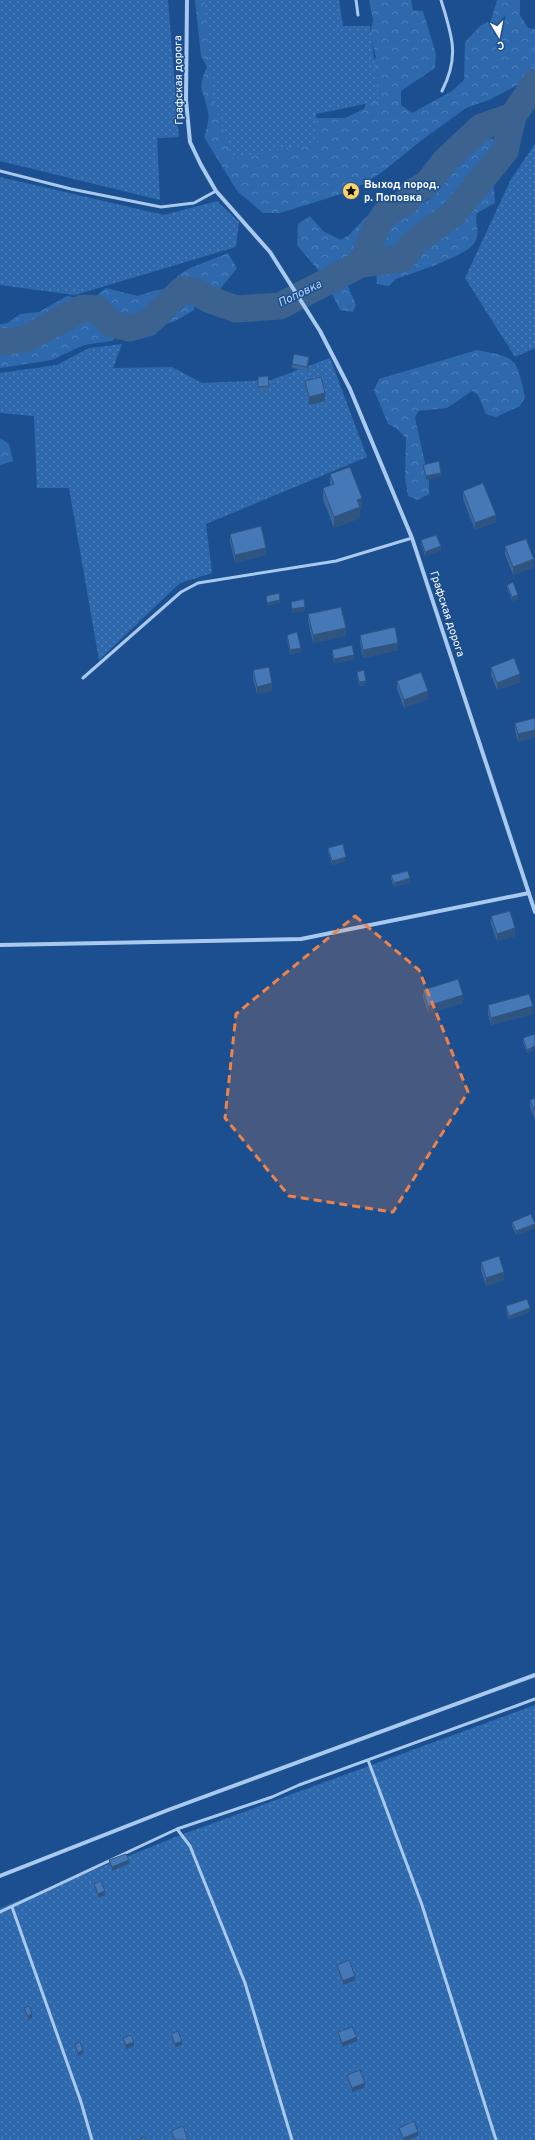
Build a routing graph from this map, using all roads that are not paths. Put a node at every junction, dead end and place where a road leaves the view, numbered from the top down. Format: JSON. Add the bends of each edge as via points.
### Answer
{"nodes":[{"id":1,"x":187,"y":0,"type":"edge"},
{"id":2,"x":356,"y":0,"type":"edge"},
{"id":3,"x":441,"y":0,"type":"edge"},
{"id":4,"x":358,"y":15,"type":"dead end"},
{"id":5,"x":442,"y":91,"type":"dead end"},
{"id":6,"x":0,"y":171,"type":"edge"},
{"id":7,"x":216,"y":191,"type":"junction"},
{"id":8,"x":412,"y":538,"type":"junction"},
{"id":9,"x":83,"y":678,"type":"dead end"},
{"id":10,"x":529,"y":893,"type":"junction"},
{"id":11,"x":535,"y":912,"type":"edge"},
{"id":12,"x":0,"y":945,"type":"edge"},
{"id":13,"x":535,"y":1675,"type":"edge"},
{"id":14,"x":535,"y":1699,"type":"edge"},
{"id":15,"x":368,"y":1760,"type":"junction"},
{"id":16,"x":177,"y":1829,"type":"junction"},
{"id":17,"x":0,"y":1876,"type":"edge"},
{"id":18,"x":12,"y":1907,"type":"junction"},
{"id":19,"x":0,"y":1912,"type":"edge"},
{"id":20,"x":92,"y":2140,"type":"edge"},
{"id":21,"x":292,"y":2140,"type":"edge"},
{"id":22,"x":496,"y":2140,"type":"edge"}],
"edges":[{"from":1,"to":7,"type":"street","name":"Графская дорога","via":[[186,100],[190,142]]},
{"from":2,"to":4,"type":"lane"},
{"from":3,"to":5,"type":"lane","via":[[454,52],[452,73]]},
{"from":6,"to":7,"type":"lane","via":[[71,189],[161,206],[194,203]]},
{"from":7,"to":8,"type":"street","name":"Графская дорога","via":[[270,252],[320,331],[350,389]]},
{"from":8,"to":9,"type":"lane","via":[[336,561],[198,583],[181,592]]},
{"from":8,"to":10,"type":"street","name":"Графская дорога"},
{"from":10,"to":11,"type":"street","name":"Графская дорога"},
{"from":10,"to":12,"type":"street","via":[[301,939]]},
{"from":13,"to":17,"type":"street","via":[[168,1810]]},
{"from":14,"to":15,"type":"lane"},
{"from":15,"to":16,"type":"lane","via":[[272,1797]]},
{"from":15,"to":22,"type":"lane","via":[[422,1905]]},
{"from":16,"to":18,"type":"lane"},
{"from":16,"to":21,"type":"lane","via":[[190,1846],[245,1983]]},
{"from":18,"to":19,"type":"lane"},
{"from":18,"to":20,"type":"lane"}]}
